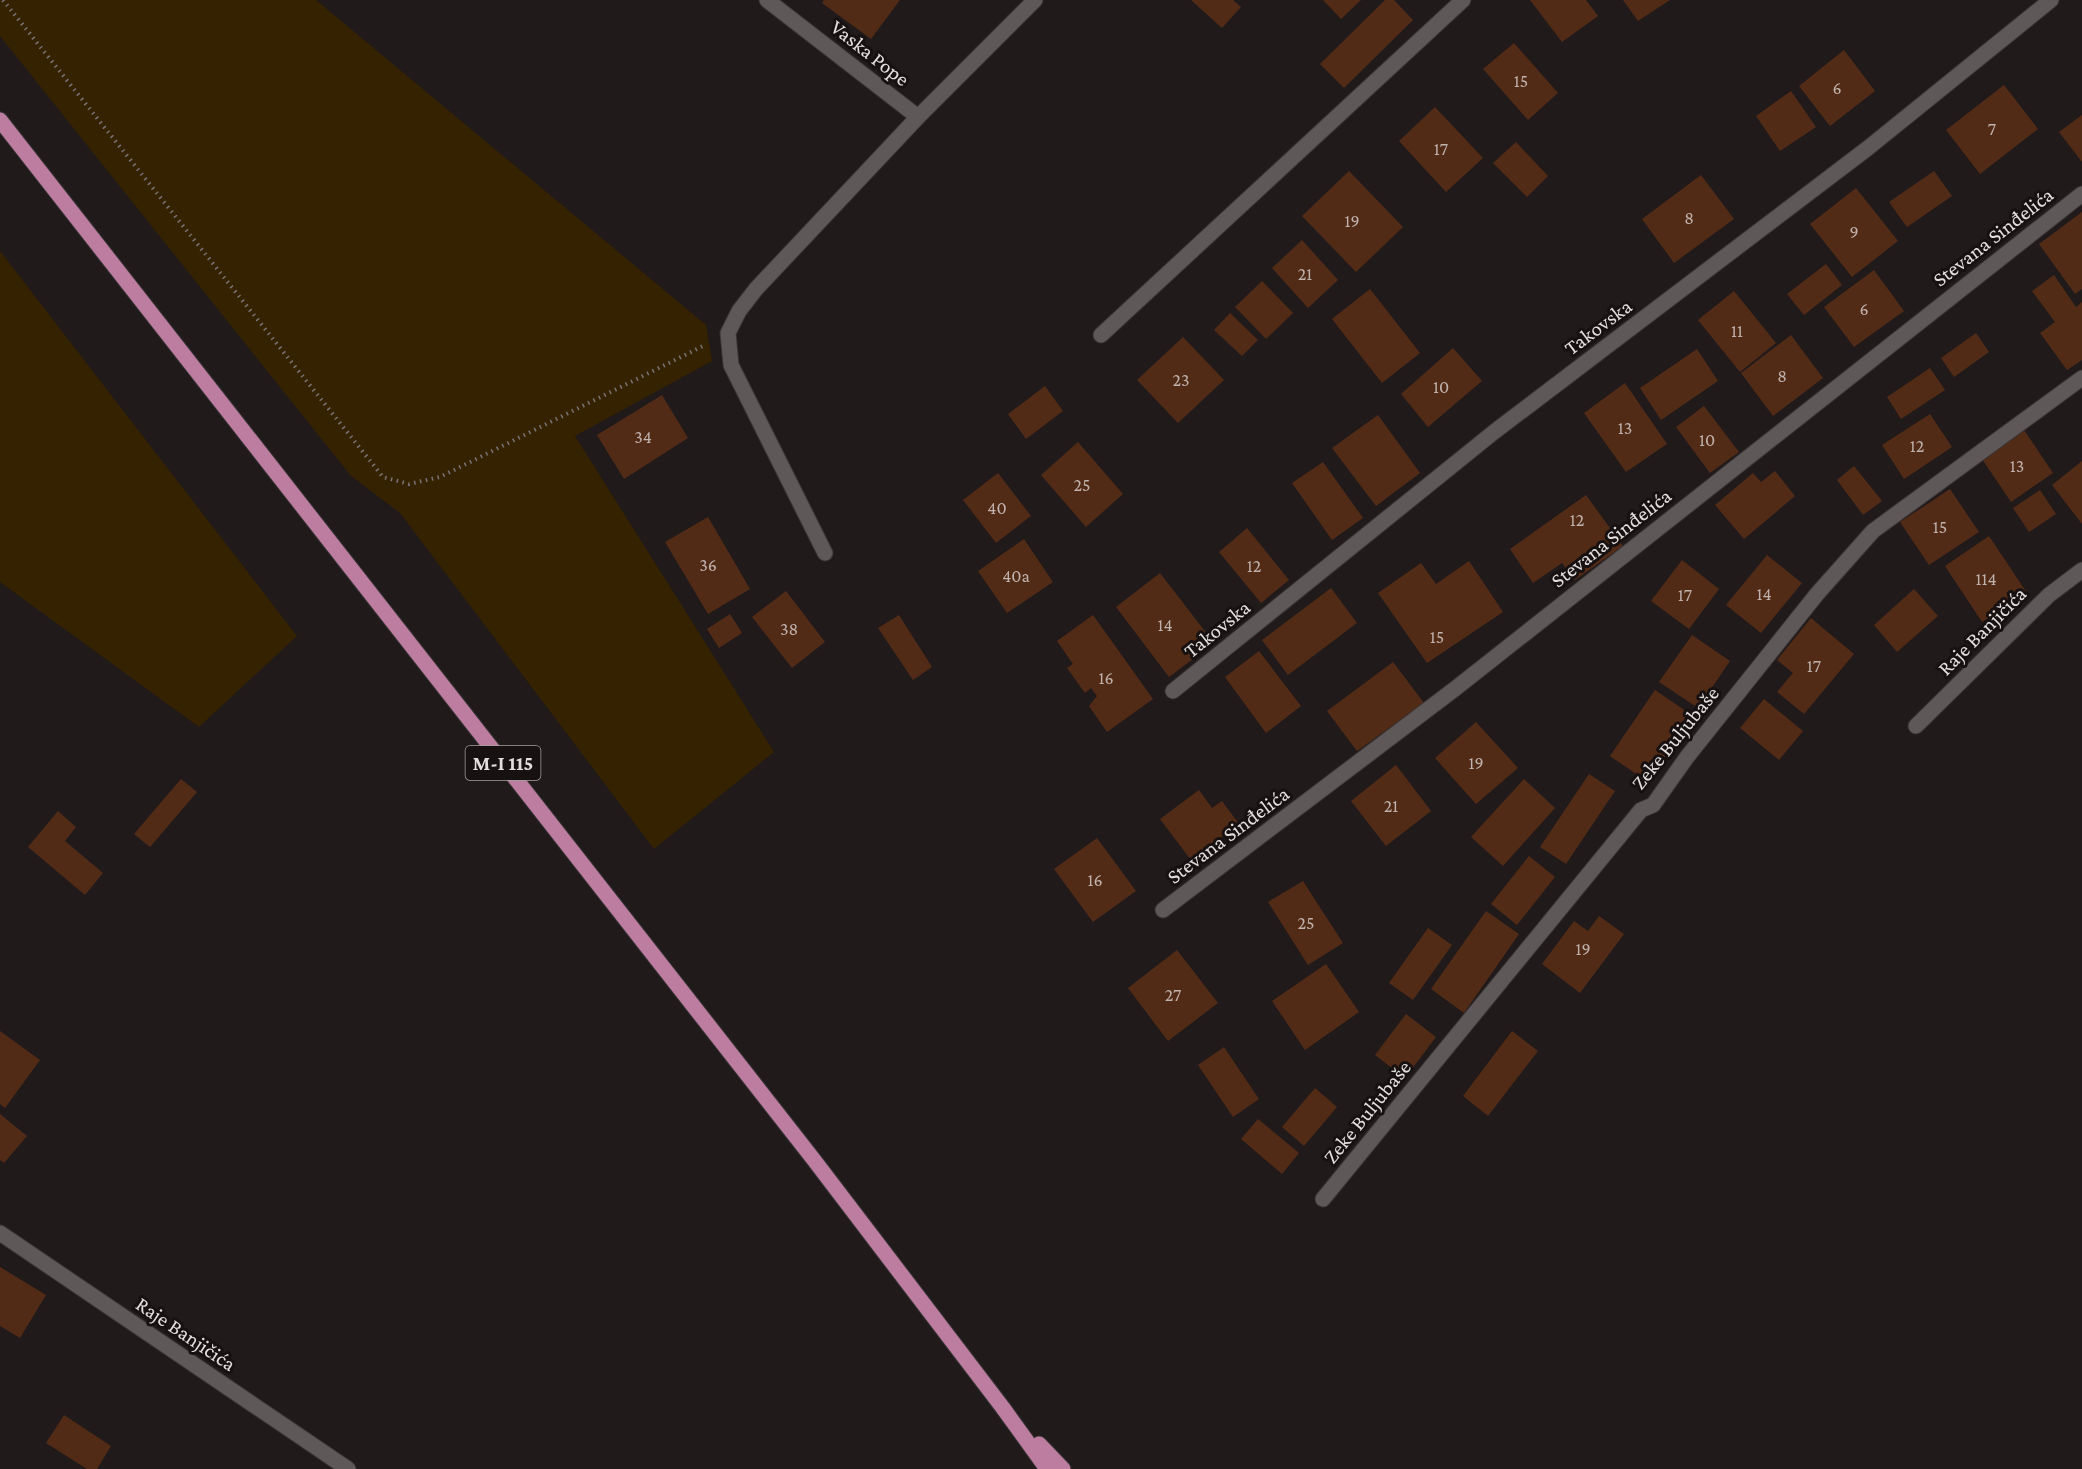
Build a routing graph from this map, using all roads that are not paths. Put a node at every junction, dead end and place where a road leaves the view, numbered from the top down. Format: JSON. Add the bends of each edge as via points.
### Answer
{"nodes":[{"id":1,"x":767,"y":0,"type":"edge"},
{"id":2,"x":1035,"y":0,"type":"edge"},
{"id":3,"x":1463,"y":0,"type":"edge"},
{"id":4,"x":2051,"y":0,"type":"edge"},
{"id":5,"x":918,"y":117,"type":"junction"},
{"id":6,"x":0,"y":120,"type":"edge"},
{"id":7,"x":2082,"y":194,"type":"edge"},
{"id":8,"x":1101,"y":335,"type":"dead end"},
{"id":9,"x":2082,"y":378,"type":"edge"},
{"id":10,"x":825,"y":553,"type":"dead end"},
{"id":11,"x":2082,"y":570,"type":"edge"},
{"id":12,"x":1173,"y":691,"type":"dead end"},
{"id":13,"x":1916,"y":726,"type":"dead end"},
{"id":14,"x":1163,"y":910,"type":"dead end"},
{"id":15,"x":1323,"y":1199,"type":"dead end"},
{"id":16,"x":0,"y":1233,"type":"edge"},
{"id":17,"x":1003,"y":1408,"type":"junction"},
{"id":18,"x":348,"y":1469,"type":"edge"},
{"id":19,"x":1047,"y":1469,"type":"edge"},
{"id":20,"x":1063,"y":1469,"type":"edge"}],
"edges":[{"from":1,"to":5,"type":"street","name":"Vaska Pope"},
{"from":2,"to":5,"type":"street"},
{"from":3,"to":8,"type":"street"},
{"from":4,"to":12,"type":"street","name":"Takovska","via":[[1868,148],[1494,432]]},
{"from":5,"to":10,"type":"street","via":[[756,289],[728,333],[730,365]]},
{"from":6,"to":17,"type":"main road","number":"M-I 115","via":[[814,1160]]},
{"from":7,"to":14,"type":"street","name":"Stevana Sinđelića","via":[[1456,688]]},
{"from":9,"to":15,"type":"street","name":"Zeke Buljubaše","via":[[1873,531],[1817,594],[1653,805],[1641,810]]},
{"from":11,"to":13,"type":"street","name":"Raje Banjičića","via":[[2049,595]]},
{"from":16,"to":18,"type":"street","name":"Raje Banjičića"},
{"from":17,"to":19,"type":"main road","number":"M-I 115"},
{"from":17,"to":20,"type":"main road","number":"M-I 115"}]}
